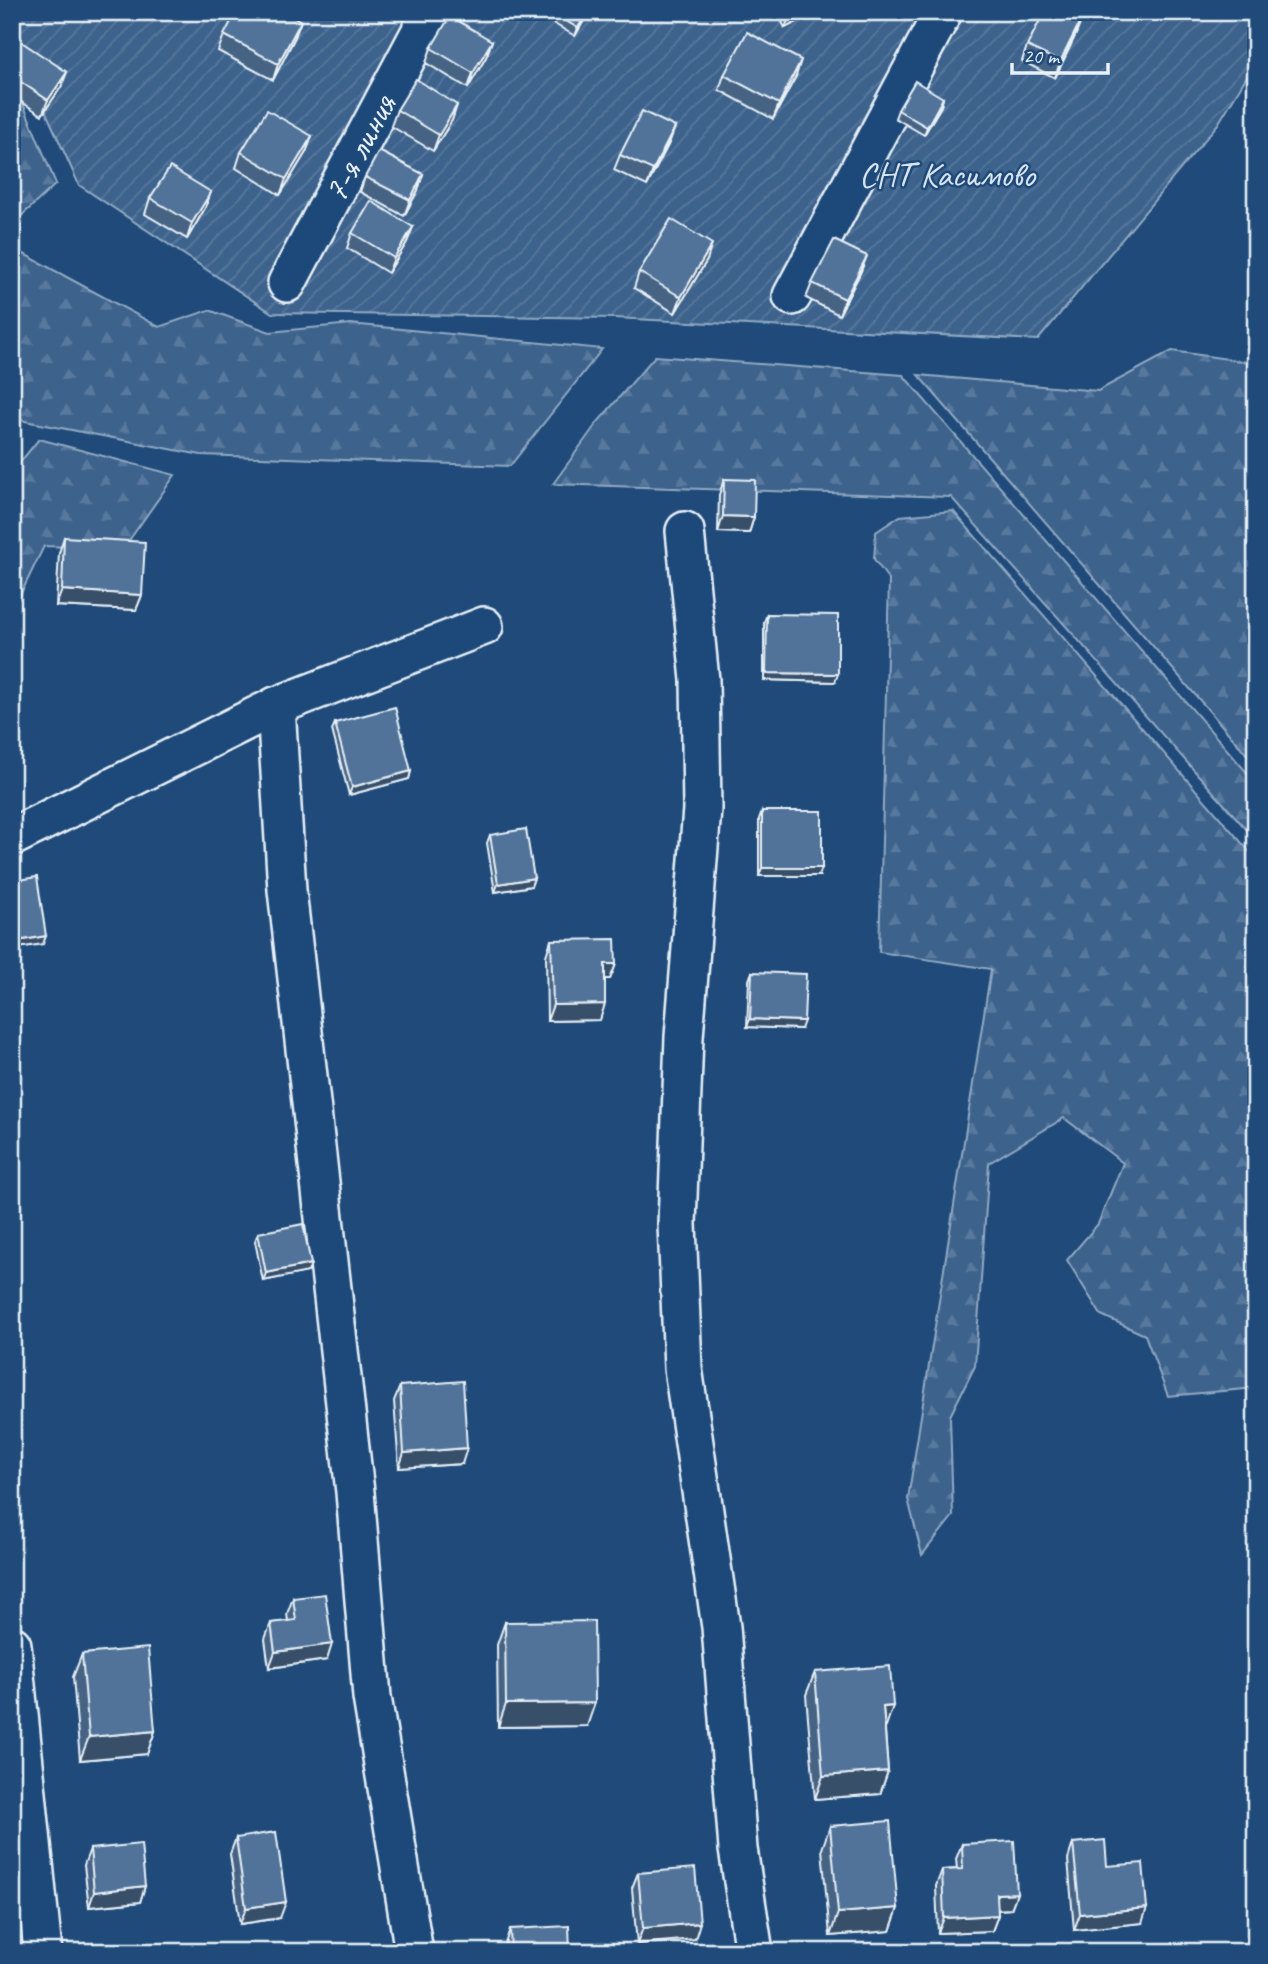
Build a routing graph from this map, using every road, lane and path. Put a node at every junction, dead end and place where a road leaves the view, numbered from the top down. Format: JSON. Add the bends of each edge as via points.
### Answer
{"nodes":[{"id":1,"x":431,"y":12,"type":"edge"},
{"id":2,"x":943,"y":12,"type":"edge"},
{"id":3,"x":287,"y":283,"type":"dead end"},
{"id":4,"x":792,"y":296,"type":"dead end"},
{"id":5,"x":685,"y":531,"type":"dead end"},
{"id":6,"x":484,"y":626,"type":"dead end"},
{"id":7,"x":276,"y":706,"type":"junction"},
{"id":8,"x":12,"y":837,"type":"edge"},
{"id":9,"x":12,"y":1645,"type":"edge"},
{"id":10,"x":43,"y":1952,"type":"edge"},
{"id":11,"x":414,"y":1952,"type":"edge"},
{"id":12,"x":754,"y":1952,"type":"edge"}],
"edges":[{"from":1,"to":3,"type":"street","name":"7-я линия"},
{"from":2,"to":4,"type":"street"},
{"from":5,"to":12,"type":"street","via":[[699,680],[702,809],[684,1037],[677,1224],[683,1368],[721,1627],[738,1849]]},
{"from":6,"to":7,"type":"street"},
{"from":7,"to":8,"type":"street"},
{"from":7,"to":11,"type":"street","via":[[287,890],[355,1492],[372,1697]]},
{"from":9,"to":10,"type":"street"}]}
